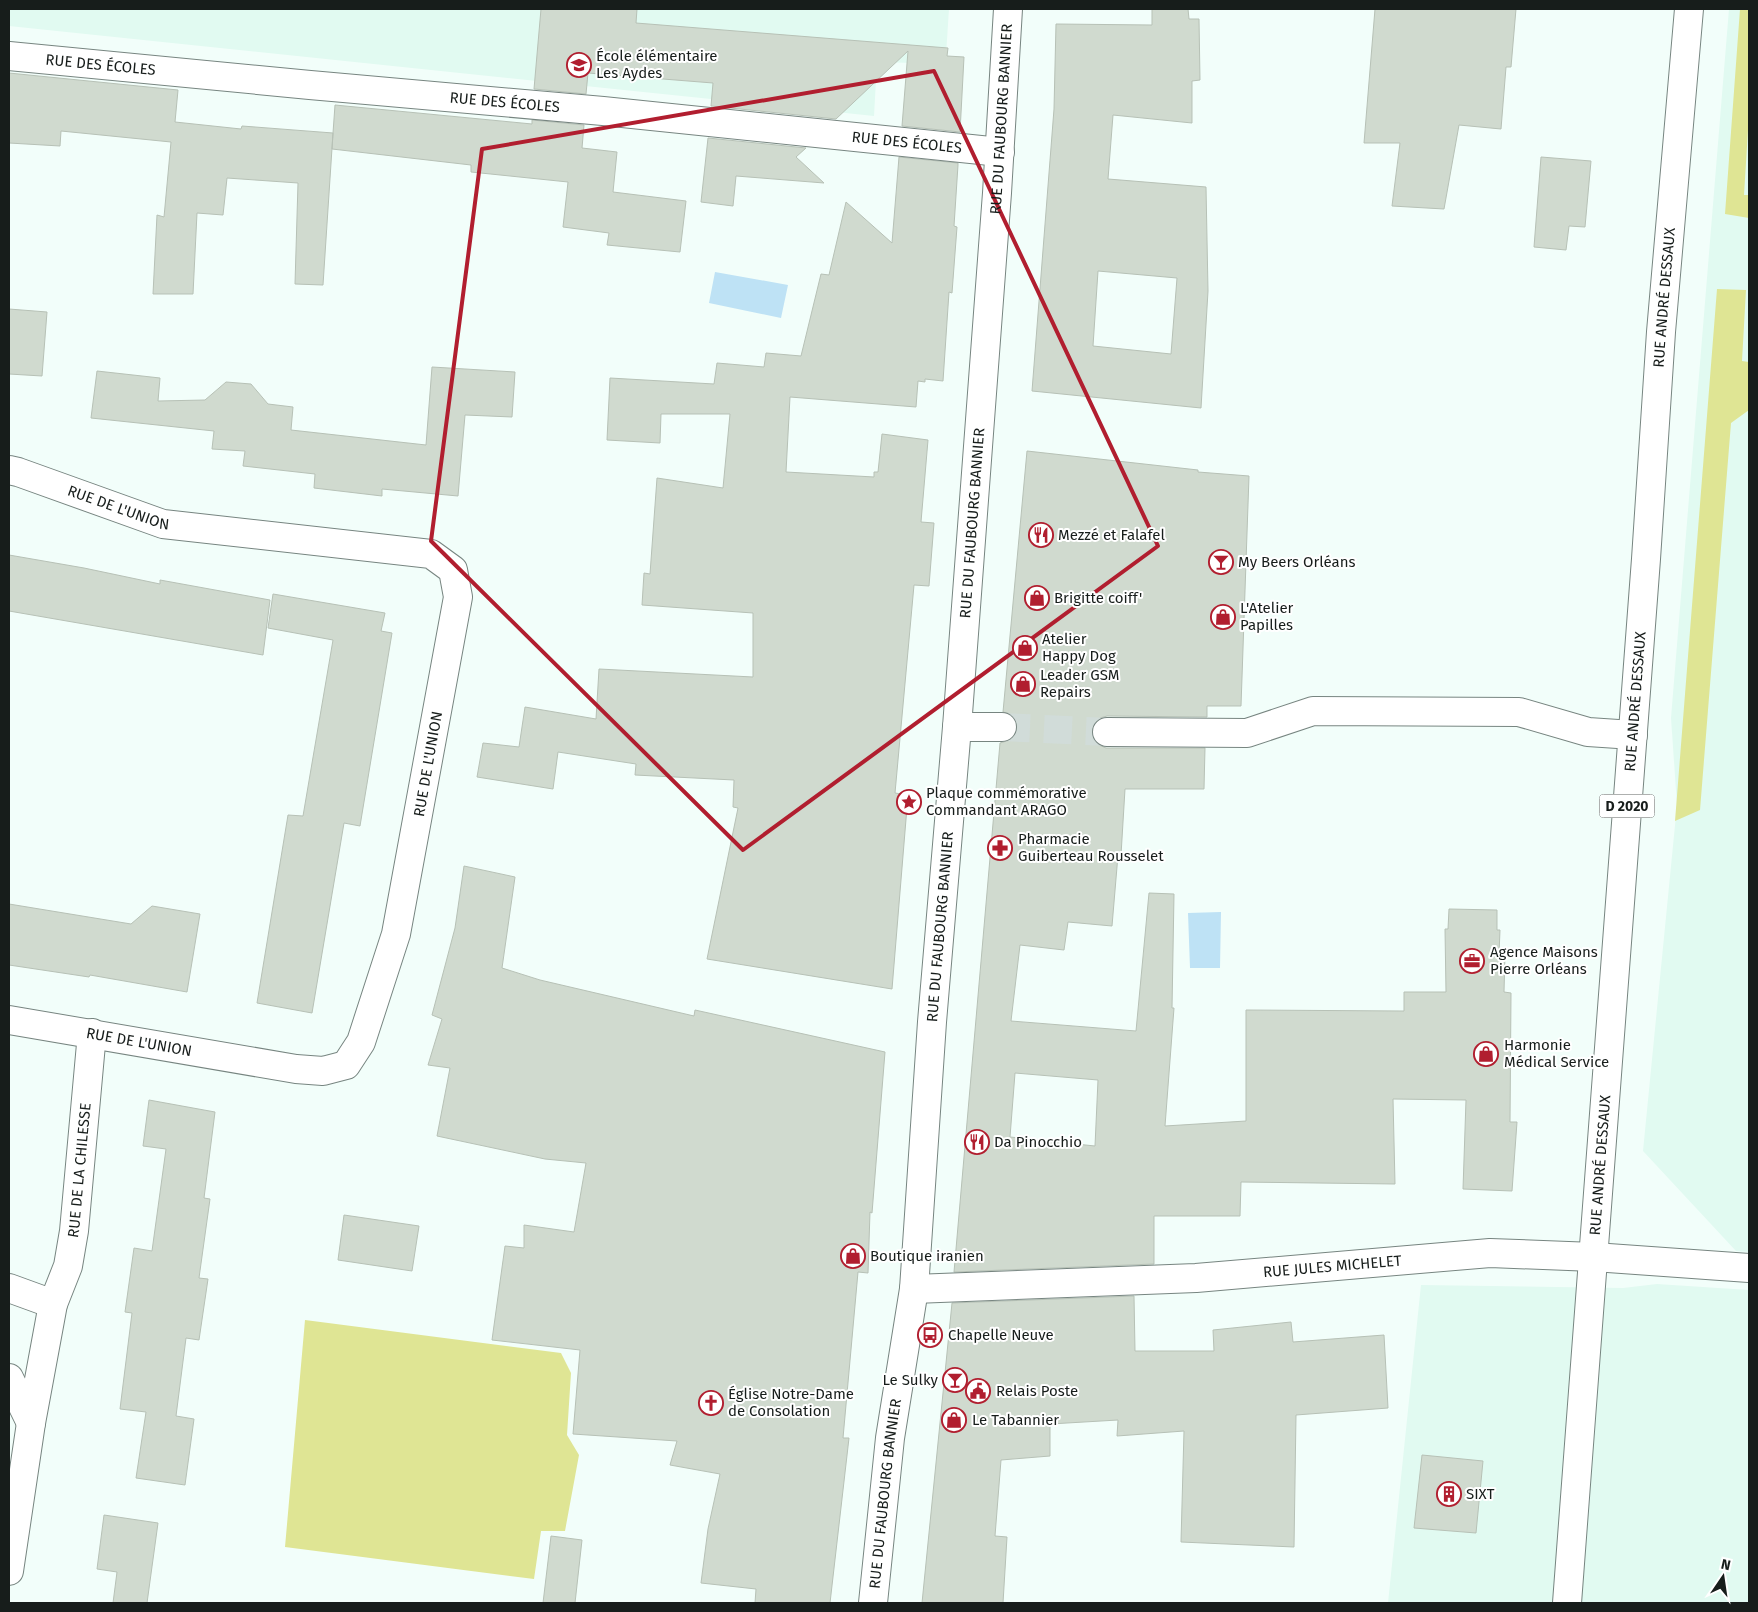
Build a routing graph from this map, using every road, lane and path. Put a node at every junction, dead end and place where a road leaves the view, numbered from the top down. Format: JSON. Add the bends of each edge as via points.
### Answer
{"nodes":[{"id":1,"x":1008,"y":9,"type":"edge"},
{"id":2,"x":1688,"y":9,"type":"edge"},
{"id":3,"x":9,"y":56,"type":"edge"},
{"id":4,"x":1000,"y":152,"type":"junction"},
{"id":5,"x":9,"y":470,"type":"edge"},
{"id":6,"x":957,"y":727,"type":"junction"},
{"id":7,"x":1002,"y":727,"type":"tunnel mouth"},
{"id":8,"x":1107,"y":732,"type":"tunnel mouth"},
{"id":9,"x":1633,"y":735,"type":"junction"},
{"id":10,"x":9,"y":1020,"type":"edge"},
{"id":11,"x":92,"y":1033,"type":"junction"},
{"id":12,"x":1594,"y":1256,"type":"junction"},
{"id":13,"x":1749,"y":1268,"type":"edge"},
{"id":14,"x":9,"y":1288,"type":"edge"},
{"id":15,"x":914,"y":1289,"type":"junction"},
{"id":16,"x":53,"y":1304,"type":"junction"},
{"id":17,"x":9,"y":1378,"type":"edge"},
{"id":18,"x":31,"y":1423,"type":"junction"},
{"id":19,"x":9,"y":1571,"type":"edge"},
{"id":20,"x":873,"y":1603,"type":"edge"},
{"id":21,"x":1567,"y":1603,"type":"edge"}],
"edges":[{"from":1,"to":4,"type":"street","name":"RUE DU FAUBOURG BANNIER"},
{"from":2,"to":9,"type":"street","name":"RUE ANDRÉ DESSAUX","number":"D 2020","via":[[1661,332]]},
{"from":3,"to":4,"type":"street","name":"RUE DES ÉCOLES","via":[[603,111]]},
{"from":4,"to":6,"type":"street","name":"RUE DU FAUBOURG BANNIER"},
{"from":5,"to":11,"type":"street","name":"RUE DE L'UNION","via":[[163,524],[430,554],[453,570],[458,597],[396,934],[361,1042],[346,1065],[323,1071],[296,1069]]},
{"from":6,"to":7,"type":"street"},
{"from":6,"to":15,"type":"street","name":"RUE DU FAUBOURG BANNIER"},
{"from":8,"to":9,"type":"street","via":[[1247,733],[1313,711],[1519,712],[1588,732]]},
{"from":9,"to":12,"type":"street","name":"RUE ANDRÉ DESSAUX","number":"D 2020"},
{"from":10,"to":11,"type":"street","name":"RUE DE L'UNION"},
{"from":11,"to":16,"type":"street","name":"RUE DE LA CHILESSE","via":[[74,1231],[68,1266]]},
{"from":12,"to":13,"type":"street","name":"RUE JULES MICHELET"},
{"from":12,"to":15,"type":"street","name":"RUE JULES MICHELET","via":[[1490,1253],[1196,1278]]},
{"from":12,"to":21,"type":"street","name":"RUE ANDRÉ DESSAUX","number":"D 2020"},
{"from":14,"to":16,"type":"street"},
{"from":15,"to":20,"type":"street","name":"RUE DU FAUBOURG BANNIER","via":[[890,1438]]},
{"from":16,"to":18,"type":"street","name":"RUE DE LA CHILESSE"},
{"from":17,"to":18,"type":"street"},
{"from":18,"to":19,"type":"street","name":"RUE DE LA CHILESSE"}]}
